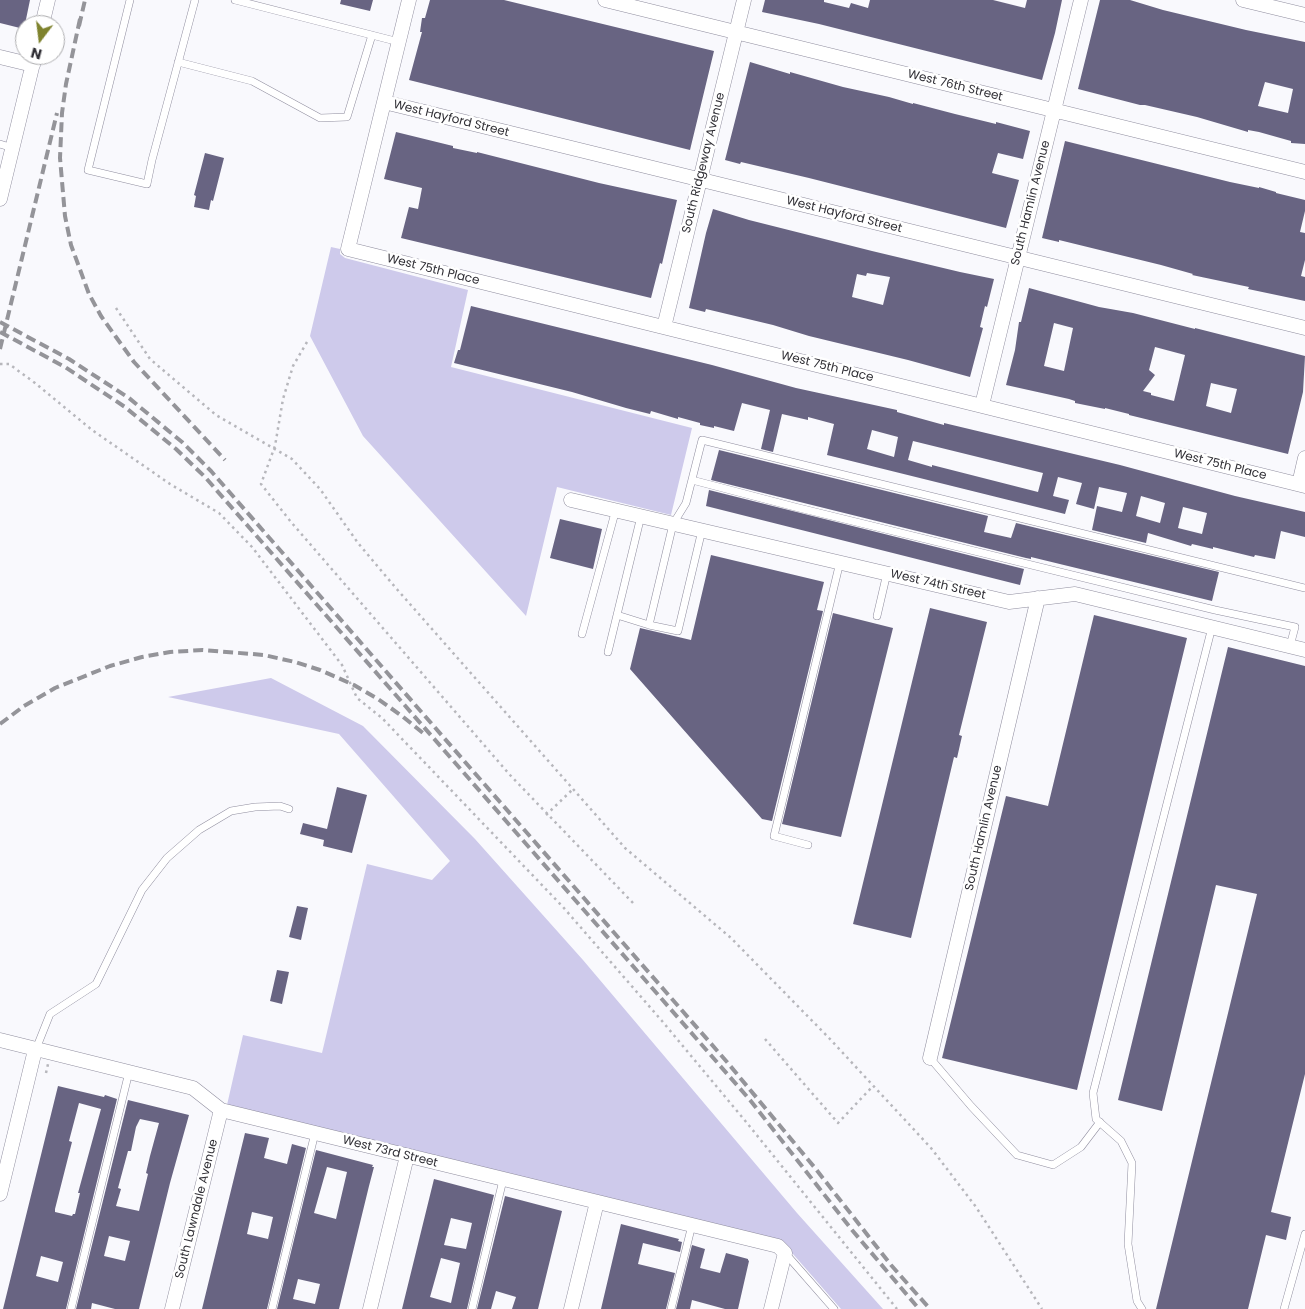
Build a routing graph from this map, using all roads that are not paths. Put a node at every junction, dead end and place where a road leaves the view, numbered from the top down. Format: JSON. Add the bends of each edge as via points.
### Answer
{"nodes":[{"id":1,"x":48,"y":0,"type":"edge"},
{"id":2,"x":130,"y":0,"type":"edge"},
{"id":3,"x":195,"y":0,"type":"edge"},
{"id":4,"x":236,"y":0,"type":"edge"},
{"id":5,"x":409,"y":0,"type":"edge"},
{"id":6,"x":605,"y":0,"type":"edge"},
{"id":7,"x":744,"y":0,"type":"edge"},
{"id":8,"x":1081,"y":0,"type":"edge"},
{"id":9,"x":1243,"y":0,"type":"edge"},
{"id":10,"x":257,"y":3,"type":"edge"},
{"id":11,"x":44,"y":15,"type":"edge"},
{"id":12,"x":1305,"y":15,"type":"edge"},
{"id":13,"x":736,"y":32,"type":"junction"},
{"id":14,"x":372,"y":35,"type":"junction"},
{"id":15,"x":399,"y":42,"type":"junction"},
{"id":16,"x":0,"y":57,"type":"edge"},
{"id":17,"x":15,"y":58,"type":"edge"},
{"id":18,"x":178,"y":62,"type":"junction"},
{"id":19,"x":32,"y":65,"type":"edge"},
{"id":20,"x":384,"y":102,"type":"junction"},
{"id":21,"x":1054,"y":110,"type":"junction"},
{"id":22,"x":6,"y":146,"type":"edge"},
{"id":23,"x":1305,"y":172,"type":"edge"},
{"id":24,"x":700,"y":180,"type":"junction"},
{"id":25,"x":0,"y":200,"type":"edge"},
{"id":26,"x":1018,"y":258,"type":"junction"},
{"id":27,"x":664,"y":327,"type":"junction"},
{"id":28,"x":1305,"y":328,"type":"edge"},
{"id":29,"x":982,"y":405,"type":"junction"},
{"id":30,"x":1305,"y":458,"type":"edge"},
{"id":31,"x":692,"y":480,"type":"junction"},
{"id":32,"x":1302,"y":485,"type":"edge"},
{"id":33,"x":571,"y":500,"type":"dead end"},
{"id":34,"x":616,"y":509,"type":"junction"},
{"id":35,"x":641,"y":516,"type":"junction"},
{"id":36,"x":673,"y":524,"type":"junction"},
{"id":37,"x":702,"y":530,"type":"junction"},
{"id":38,"x":840,"y":562,"type":"junction"},
{"id":39,"x":887,"y":573,"type":"junction"},
{"id":40,"x":1305,"y":588,"type":"edge"},
{"id":41,"x":1038,"y":598,"type":"junction"},
{"id":42,"x":617,"y":614,"type":"junction"},
{"id":43,"x":877,"y":616,"type":"dead end"},
{"id":44,"x":649,"y":625,"type":"junction"},
{"id":45,"x":1212,"y":627,"type":"junction"},
{"id":46,"x":582,"y":634,"type":"dead end"},
{"id":47,"x":1290,"y":646,"type":"junction"},
{"id":48,"x":1305,"y":650,"type":"edge"},
{"id":49,"x":608,"y":652,"type":"dead end"},
{"id":50,"x":288,"y":809,"type":"dead end"},
{"id":51,"x":808,"y":845,"type":"dead end"},
{"id":52,"x":0,"y":1040,"type":"edge"},
{"id":53,"x":36,"y":1050,"type":"junction"},
{"id":54,"x":930,"y":1058,"type":"joint"},
{"id":55,"x":129,"y":1072,"type":"junction"},
{"id":56,"x":221,"y":1110,"type":"junction"},
{"id":57,"x":1100,"y":1122,"type":"junction"},
{"id":58,"x":315,"y":1133,"type":"junction"},
{"id":59,"x":408,"y":1156,"type":"junction"},
{"id":60,"x":503,"y":1180,"type":"junction"},
{"id":61,"x":0,"y":1194,"type":"edge"},
{"id":62,"x":598,"y":1202,"type":"junction"},
{"id":63,"x":692,"y":1225,"type":"junction"},
{"id":64,"x":1305,"y":1234,"type":"edge"},
{"id":65,"x":784,"y":1252,"type":"junction"},
{"id":66,"x":71,"y":1309,"type":"edge"},
{"id":67,"x":172,"y":1309,"type":"edge"},
{"id":68,"x":272,"y":1309,"type":"edge"},
{"id":69,"x":370,"y":1309,"type":"edge"},
{"id":70,"x":472,"y":1309,"type":"edge"},
{"id":71,"x":571,"y":1309,"type":"edge"},
{"id":72,"x":671,"y":1309,"type":"edge"},
{"id":73,"x":771,"y":1309,"type":"edge"},
{"id":74,"x":834,"y":1309,"type":"edge"},
{"id":75,"x":1142,"y":1309,"type":"edge"},
{"id":76,"x":1284,"y":1309,"type":"edge"}],
"edges":[{"from":1,"to":11,"type":"street"},
{"from":2,"to":18,"type":"lane","via":[[88,170],[147,184]]},
{"from":3,"to":18,"type":"lane"},
{"from":4,"to":10,"type":"lane"},
{"from":5,"to":15,"type":"street"},
{"from":6,"to":13,"type":"street","name":"West 76th Street"},
{"from":7,"to":13,"type":"street","name":"South Ridgeway Avenue"},
{"from":8,"to":21,"type":"street","name":"South Hamlin Avenue"},
{"from":9,"to":12,"type":"street"},
{"from":10,"to":14,"type":"lane"},
{"from":13,"to":21,"type":"street","name":"West 76th Street"},
{"from":13,"to":24,"type":"street","name":"South Ridgeway Avenue"},
{"from":14,"to":15,"type":"lane"},
{"from":14,"to":18,"type":"lane","via":[[347,117],[320,118],[252,81]]},
{"from":15,"to":20,"type":"street"},
{"from":16,"to":17,"type":"street"},
{"from":19,"to":22,"type":"street"},
{"from":20,"to":24,"type":"street","name":"West Hayford Street"},
{"from":20,"to":27,"type":"street","name":"West 75th Place","via":[[348,249]]},
{"from":21,"to":23,"type":"street","name":"West 76th Street"},
{"from":21,"to":26,"type":"street","name":"South Hamlin Avenue"},
{"from":22,"to":25,"type":"street"},
{"from":24,"to":26,"type":"street","name":"West Hayford Street"},
{"from":24,"to":27,"type":"street","name":"South Ridgeway Avenue"},
{"from":26,"to":28,"type":"street","name":"West Hayford Street"},
{"from":26,"to":29,"type":"street","name":"South Hamlin Avenue"},
{"from":27,"to":29,"type":"street","name":"West 75th Place"},
{"from":29,"to":32,"type":"street","name":"West 75th Place"},
{"from":30,"to":32,"type":"street"},
{"from":31,"to":36,"type":"lane","via":[[686,503]]},
{"from":31,"to":40,"type":"lane","via":[[702,440]]},
{"from":31,"to":47,"type":"lane","via":[[1294,627]]},
{"from":33,"to":34,"type":"street","name":"West 74th Street"},
{"from":34,"to":35,"type":"street","name":"West 74th Street"},
{"from":34,"to":46,"type":"lane"},
{"from":35,"to":36,"type":"street","name":"West 74th Street"},
{"from":35,"to":42,"type":"lane"},
{"from":36,"to":37,"type":"street","name":"West 74th Street"},
{"from":36,"to":44,"type":"lane"},
{"from":37,"to":38,"type":"street","name":"West 74th Street"},
{"from":37,"to":44,"type":"lane","via":[[678,631]]},
{"from":38,"to":39,"type":"street","name":"West 74th Street"},
{"from":38,"to":51,"type":"lane","via":[[774,836]]},
{"from":39,"to":41,"type":"street","name":"West 74th Street","via":[[1009,602]]},
{"from":39,"to":43,"type":"lane"},
{"from":41,"to":45,"type":"street","name":"West 74th Street","via":[[1075,594]]},
{"from":41,"to":54,"type":"street","name":"South Hamlin Avenue"},
{"from":42,"to":44,"type":"lane"},
{"from":42,"to":49,"type":"lane"},
{"from":45,"to":47,"type":"street","name":"West 74th Street"},
{"from":45,"to":57,"type":"lane","via":[[1093,1094],[1096,1119]]},
{"from":47,"to":48,"type":"street","name":"West 74th Street"},
{"from":50,"to":53,"type":"lane","via":[[280,806],[255,807],[231,812],[199,830],[167,858],[142,890],[96,984],[50,1014]]},
{"from":52,"to":53,"type":"street","name":"West 73rd Street"},
{"from":53,"to":55,"type":"street","name":"West 73rd Street"},
{"from":53,"to":61,"type":"street"},
{"from":54,"to":57,"type":"lane","via":[[1017,1155],[1053,1165],[1081,1147]]},
{"from":55,"to":56,"type":"street","name":"West 73rd Street","via":[[194,1088]]},
{"from":55,"to":66,"type":"lane"},
{"from":56,"to":58,"type":"street","name":"West 73rd Street"},
{"from":56,"to":67,"type":"street","name":"South Lawndale Avenue"},
{"from":57,"to":75,"type":"lane","via":[[1121,1141],[1132,1163],[1128,1244]]},
{"from":58,"to":59,"type":"street","name":"West 73rd Street"},
{"from":58,"to":68,"type":"lane"},
{"from":59,"to":60,"type":"street","name":"West 73rd Street"},
{"from":59,"to":69,"type":"street"},
{"from":60,"to":62,"type":"street","name":"West 73rd Street"},
{"from":60,"to":70,"type":"lane"},
{"from":62,"to":63,"type":"street","name":"West 73rd Street"},
{"from":62,"to":71,"type":"street"},
{"from":63,"to":65,"type":"street","name":"West 73rd Street","via":[[778,1246]]},
{"from":63,"to":72,"type":"lane"},
{"from":64,"to":76,"type":"lane"},
{"from":65,"to":73,"type":"street"},
{"from":65,"to":74,"type":"lane"}]}
